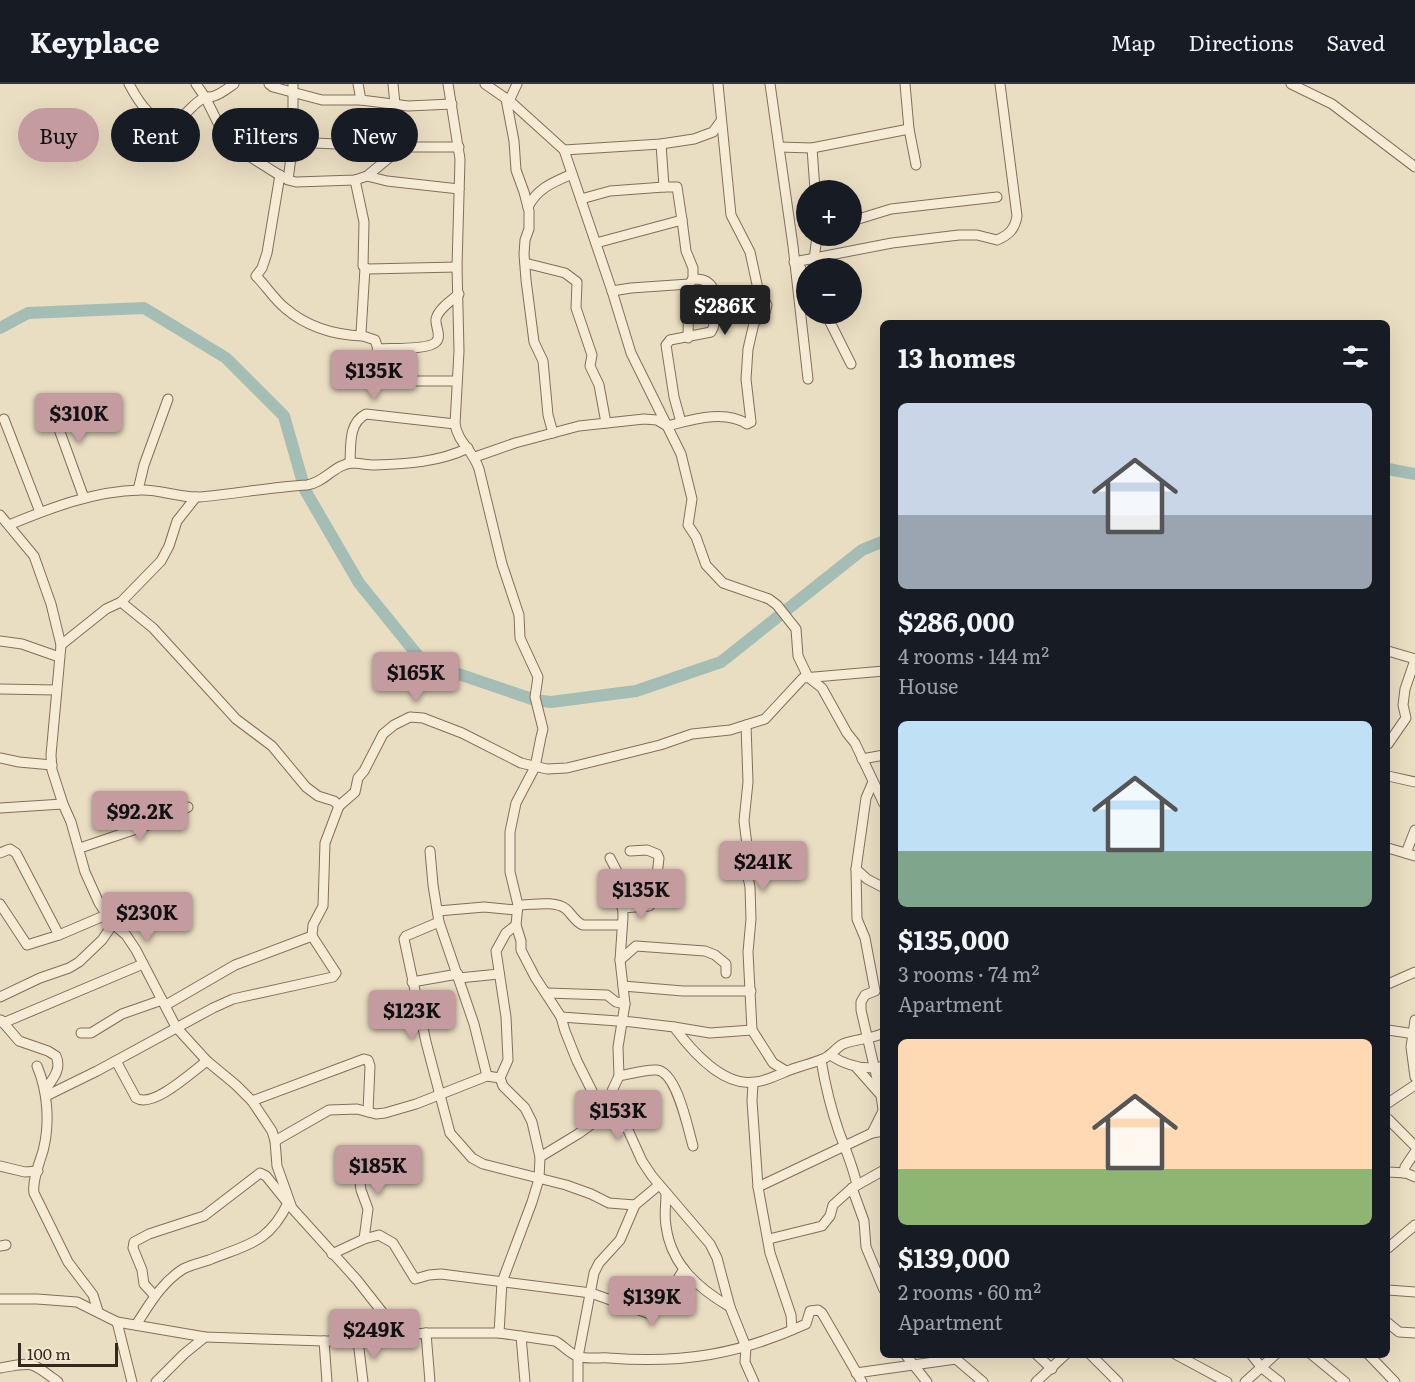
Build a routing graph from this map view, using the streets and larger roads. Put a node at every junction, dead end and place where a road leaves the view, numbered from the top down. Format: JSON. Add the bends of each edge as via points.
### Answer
{"nodes":[{"id":1,"x":129,"y":84,"type":"edge"},
{"id":2,"x":196,"y":84,"type":"edge"},
{"id":3,"x":234,"y":84,"type":"edge"},
{"id":4,"x":269,"y":84,"type":"edge"},
{"id":5,"x":358,"y":84,"type":"edge"},
{"id":6,"x":393,"y":84,"type":"edge"},
{"id":7,"x":448,"y":84,"type":"edge"},
{"id":8,"x":485,"y":84,"type":"edge"},
{"id":9,"x":517,"y":84,"type":"edge"},
{"id":10,"x":718,"y":84,"type":"edge"},
{"id":11,"x":770,"y":84,"type":"edge"},
{"id":12,"x":904,"y":84,"type":"edge"},
{"id":13,"x":1000,"y":84,"type":"edge"},
{"id":14,"x":1292,"y":84,"type":"edge"},
{"id":15,"x":293,"y":88,"type":"edge"},
{"id":16,"x":205,"y":97,"type":"junction"},
{"id":17,"x":361,"y":100,"type":"junction"},
{"id":18,"x":507,"y":100,"type":"junction"},
{"id":19,"x":395,"y":104,"type":"junction"},
{"id":20,"x":452,"y":104,"type":"junction"},
{"id":21,"x":293,"y":108,"type":"edge"},
{"id":22,"x":721,"y":121,"type":"junction"},
{"id":23,"x":909,"y":129,"type":"junction"},
{"id":24,"x":661,"y":144,"type":"junction"},
{"id":25,"x":418,"y":147,"type":"edge"},
{"id":26,"x":459,"y":147,"type":"junction"},
{"id":27,"x":779,"y":147,"type":"junction"},
{"id":28,"x":812,"y":148,"type":"junction"},
{"id":29,"x":564,"y":150,"type":"junction"},
{"id":30,"x":288,"y":162,"type":"edge"},
{"id":31,"x":384,"y":162,"type":"edge"},
{"id":32,"x":916,"y":165,"type":"dead end"},
{"id":33,"x":1415,"y":167,"type":"edge"},
{"id":34,"x":572,"y":174,"type":"junction"},
{"id":35,"x":367,"y":176,"type":"junction"},
{"id":36,"x":284,"y":177,"type":"junction"},
{"id":37,"x":356,"y":180,"type":"junction"},
{"id":38,"x":814,"y":180,"type":"edge"},
{"id":39,"x":664,"y":187,"type":"junction"},
{"id":40,"x":459,"y":189,"type":"junction"},
{"id":41,"x":997,"y":197,"type":"dead end"},
{"id":42,"x":581,"y":199,"type":"junction"},
{"id":43,"x":528,"y":207,"type":"junction"},
{"id":44,"x":862,"y":218,"type":"edge"},
{"id":45,"x":682,"y":220,"type":"junction"},
{"id":46,"x":596,"y":243,"type":"junction"},
{"id":47,"x":817,"y":246,"type":"edge"},
{"id":48,"x":816,"y":258,"type":"joint"},
{"id":49,"x":795,"y":262,"type":"joint"},
{"id":50,"x":525,"y":263,"type":"junction"},
{"id":51,"x":457,"y":267,"type":"junction"},
{"id":52,"x":365,"y":268,"type":"junction"},
{"id":53,"x":691,"y":281,"type":"junction"},
{"id":54,"x":612,"y":291,"type":"junction"},
{"id":55,"x":459,"y":294,"type":"junction"},
{"id":56,"x":831,"y":324,"type":"edge"},
{"id":57,"x":363,"y":336,"type":"junction"},
{"id":58,"x":688,"y":338,"type":"junction"},
{"id":59,"x":378,"y":349,"type":"junction"},
{"id":60,"x":851,"y":364,"type":"dead end"},
{"id":61,"x":808,"y":378,"type":"dead end"},
{"id":62,"x":457,"y":381,"type":"junction"},
{"id":63,"x":48,"y":399,"type":"dead end"},
{"id":64,"x":168,"y":399,"type":"dead end"},
{"id":65,"x":4,"y":419,"type":"dead end"},
{"id":66,"x":681,"y":422,"type":"junction"},
{"id":67,"x":606,"y":423,"type":"junction"},
{"id":68,"x":455,"y":424,"type":"junction"},
{"id":69,"x":667,"y":426,"type":"junction"},
{"id":70,"x":553,"y":434,"type":"junction"},
{"id":71,"x":468,"y":448,"type":"junction"},
{"id":72,"x":475,"y":457,"type":"junction"},
{"id":73,"x":350,"y":463,"type":"junction"},
{"id":74,"x":138,"y":490,"type":"junction"},
{"id":75,"x":196,"y":497,"type":"junction"},
{"id":76,"x":84,"y":498,"type":"junction"},
{"id":77,"x":40,"y":512,"type":"junction"},
{"id":78,"x":0,"y":515,"type":"edge"},
{"id":79,"x":9,"y":525,"type":"junction"},
{"id":80,"x":121,"y":602,"type":"junction"},
{"id":81,"x":0,"y":641,"type":"edge"},
{"id":82,"x":61,"y":645,"type":"junction"},
{"id":83,"x":1390,"y":652,"type":"edge"},
{"id":84,"x":59,"y":657,"type":"junction"},
{"id":85,"x":1415,"y":660,"type":"edge"},
{"id":86,"x":880,"y":671,"type":"edge"},
{"id":87,"x":808,"y":676,"type":"junction"},
{"id":88,"x":0,"y":689,"type":"edge"},
{"id":89,"x":56,"y":690,"type":"junction"},
{"id":90,"x":746,"y":725,"type":"junction"},
{"id":91,"x":1390,"y":741,"type":"edge"},
{"id":92,"x":880,"y":756,"type":"edge"},
{"id":93,"x":0,"y":758,"type":"edge"},
{"id":94,"x":862,"y":759,"type":"junction"},
{"id":95,"x":52,"y":765,"type":"junction"},
{"id":96,"x":535,"y":766,"type":"junction"},
{"id":97,"x":1390,"y":776,"type":"edge"},
{"id":98,"x":1415,"y":782,"type":"edge"},
{"id":99,"x":872,"y":783,"type":"junction"},
{"id":100,"x":880,"y":798,"type":"edge"},
{"id":101,"x":63,"y":804,"type":"junction"},
{"id":102,"x":880,"y":804,"type":"edge"},
{"id":103,"x":339,"y":806,"type":"junction"},
{"id":104,"x":188,"y":807,"type":"dead end"},
{"id":105,"x":0,"y":808,"type":"edge"},
{"id":106,"x":864,"y":811,"type":"junction"},
{"id":107,"x":1415,"y":830,"type":"edge"},
{"id":108,"x":80,"y":848,"type":"junction"},
{"id":109,"x":1390,"y":849,"type":"edge"},
{"id":110,"x":430,"y":851,"type":"dead end"},
{"id":111,"x":630,"y":851,"type":"dead end"},
{"id":112,"x":0,"y":853,"type":"edge"},
{"id":113,"x":1411,"y":854,"type":"edge"},
{"id":114,"x":610,"y":858,"type":"dead end"},
{"id":115,"x":856,"y":869,"type":"junction"},
{"id":116,"x":880,"y":886,"type":"edge"},
{"id":117,"x":0,"y":904,"type":"edge"},
{"id":118,"x":517,"y":907,"type":"junction"},
{"id":119,"x":622,"y":908,"type":"junction"},
{"id":120,"x":438,"y":911,"type":"junction"},
{"id":121,"x":106,"y":915,"type":"junction"},
{"id":122,"x":439,"y":922,"type":"junction"},
{"id":123,"x":113,"y":924,"type":"junction"},
{"id":124,"x":516,"y":925,"type":"junction"},
{"id":125,"x":622,"y":925,"type":"junction"},
{"id":126,"x":59,"y":935,"type":"junction"},
{"id":127,"x":312,"y":936,"type":"junction"},
{"id":128,"x":620,"y":937,"type":"junction"},
{"id":129,"x":636,"y":946,"type":"junction"},
{"id":130,"x":620,"y":960,"type":"junction"},
{"id":131,"x":143,"y":964,"type":"junction"},
{"id":132,"x":1415,"y":972,"type":"edge"},
{"id":133,"x":726,"y":973,"type":"dead end"},
{"id":134,"x":499,"y":974,"type":"junction"},
{"id":135,"x":458,"y":976,"type":"junction"},
{"id":136,"x":412,"y":982,"type":"junction"},
{"id":137,"x":1390,"y":983,"type":"edge"},
{"id":138,"x":623,"y":986,"type":"junction"},
{"id":139,"x":751,"y":991,"type":"junction"},
{"id":140,"x":879,"y":991,"type":"edge"},
{"id":141,"x":547,"y":993,"type":"junction"},
{"id":142,"x":0,"y":997,"type":"edge"},
{"id":143,"x":164,"y":1002,"type":"junction"},
{"id":144,"x":625,"y":1004,"type":"junction"},
{"id":145,"x":561,"y":1017,"type":"junction"},
{"id":146,"x":2,"y":1020,"type":"edge"},
{"id":147,"x":1415,"y":1020,"type":"edge"},
{"id":148,"x":623,"y":1021,"type":"junction"},
{"id":149,"x":674,"y":1027,"type":"junction"},
{"id":150,"x":176,"y":1028,"type":"junction"},
{"id":151,"x":752,"y":1030,"type":"junction"},
{"id":152,"x":1390,"y":1030,"type":"edge"},
{"id":153,"x":81,"y":1033,"type":"dead end"},
{"id":154,"x":1414,"y":1034,"type":"edge"},
{"id":155,"x":880,"y":1035,"type":"edge"},
{"id":156,"x":867,"y":1039,"type":"junction"},
{"id":157,"x":830,"y":1055,"type":"junction"},
{"id":158,"x":820,"y":1060,"type":"junction"},
{"id":159,"x":116,"y":1061,"type":"junction"},
{"id":160,"x":207,"y":1061,"type":"junction"},
{"id":161,"x":773,"y":1063,"type":"junction"},
{"id":162,"x":37,"y":1066,"type":"dead end"},
{"id":163,"x":856,"y":1067,"type":"junction"},
{"id":164,"x":879,"y":1067,"type":"edge"},
{"id":165,"x":786,"y":1071,"type":"junction"},
{"id":166,"x":486,"y":1076,"type":"junction"},
{"id":167,"x":619,"y":1076,"type":"junction"},
{"id":168,"x":1415,"y":1077,"type":"edge"},
{"id":169,"x":500,"y":1078,"type":"junction"},
{"id":170,"x":773,"y":1078,"type":"junction"},
{"id":171,"x":753,"y":1083,"type":"junction"},
{"id":172,"x":1415,"y":1085,"type":"edge"},
{"id":173,"x":45,"y":1093,"type":"junction"},
{"id":174,"x":441,"y":1094,"type":"junction"},
{"id":175,"x":880,"y":1094,"type":"edge"},
{"id":176,"x":252,"y":1101,"type":"junction"},
{"id":177,"x":1390,"y":1101,"type":"edge"},
{"id":178,"x":613,"y":1110,"type":"junction"},
{"id":179,"x":368,"y":1112,"type":"junction"},
{"id":180,"x":880,"y":1120,"type":"edge"},
{"id":181,"x":1390,"y":1121,"type":"edge"},
{"id":182,"x":880,"y":1132,"type":"edge"},
{"id":183,"x":873,"y":1133,"type":"junction"},
{"id":184,"x":275,"y":1141,"type":"junction"},
{"id":185,"x":693,"y":1146,"type":"dead end"},
{"id":186,"x":845,"y":1146,"type":"junction"},
{"id":187,"x":1415,"y":1146,"type":"edge"},
{"id":188,"x":356,"y":1152,"type":"dead end"},
{"id":189,"x":1415,"y":1152,"type":"edge"},
{"id":190,"x":540,"y":1157,"type":"junction"},
{"id":191,"x":0,"y":1166,"type":"edge"},
{"id":192,"x":38,"y":1171,"type":"junction"},
{"id":193,"x":880,"y":1172,"type":"edge"},
{"id":194,"x":1390,"y":1172,"type":"edge"},
{"id":195,"x":1404,"y":1173,"type":"junction"},
{"id":196,"x":1415,"y":1177,"type":"edge"},
{"id":197,"x":538,"y":1179,"type":"junction"},
{"id":198,"x":659,"y":1185,"type":"junction"},
{"id":199,"x":758,"y":1187,"type":"junction"},
{"id":200,"x":855,"y":1187,"type":"junction"},
{"id":201,"x":666,"y":1193,"type":"junction"},
{"id":202,"x":290,"y":1205,"type":"junction"},
{"id":203,"x":635,"y":1205,"type":"junction"},
{"id":204,"x":1415,"y":1225,"type":"edge"},
{"id":205,"x":364,"y":1239,"type":"junction"},
{"id":206,"x":769,"y":1239,"type":"junction"},
{"id":207,"x":1390,"y":1246,"type":"edge"},
{"id":208,"x":332,"y":1254,"type":"junction"},
{"id":209,"x":684,"y":1269,"type":"junction"},
{"id":210,"x":880,"y":1280,"type":"edge"},
{"id":211,"x":502,"y":1282,"type":"junction"},
{"id":212,"x":1390,"y":1290,"type":"edge"},
{"id":213,"x":1415,"y":1292,"type":"edge"},
{"id":214,"x":591,"y":1293,"type":"junction"},
{"id":215,"x":155,"y":1296,"type":"junction"},
{"id":216,"x":0,"y":1299,"type":"edge"},
{"id":217,"x":730,"y":1306,"type":"junction"},
{"id":218,"x":98,"y":1311,"type":"junction"},
{"id":219,"x":791,"y":1315,"type":"junction"},
{"id":220,"x":117,"y":1322,"type":"junction"},
{"id":221,"x":806,"y":1324,"type":"junction"},
{"id":222,"x":136,"y":1325,"type":"junction"},
{"id":223,"x":1390,"y":1325,"type":"edge"},
{"id":224,"x":792,"y":1330,"type":"junction"},
{"id":225,"x":499,"y":1333,"type":"junction"},
{"id":226,"x":1415,"y":1333,"type":"edge"},
{"id":227,"x":426,"y":1334,"type":"junction"},
{"id":228,"x":403,"y":1336,"type":"junction"},
{"id":229,"x":521,"y":1336,"type":"junction"},
{"id":230,"x":205,"y":1337,"type":"junction"},
{"id":231,"x":324,"y":1341,"type":"junction"},
{"id":232,"x":358,"y":1341,"type":"junction"},
{"id":233,"x":746,"y":1347,"type":"junction"},
{"id":234,"x":578,"y":1357,"type":"junction"},
{"id":235,"x":908,"y":1358,"type":"edge"},
{"id":236,"x":951,"y":1358,"type":"edge"},
{"id":237,"x":957,"y":1358,"type":"edge"},
{"id":238,"x":1040,"y":1358,"type":"edge"},
{"id":239,"x":1062,"y":1358,"type":"edge"},
{"id":240,"x":1094,"y":1358,"type":"edge"},
{"id":241,"x":1182,"y":1358,"type":"edge"},
{"id":242,"x":1254,"y":1358,"type":"edge"},
{"id":243,"x":1272,"y":1358,"type":"edge"},
{"id":244,"x":1316,"y":1358,"type":"edge"},
{"id":245,"x":1372,"y":1358,"type":"edge"},
{"id":246,"x":914,"y":1366,"type":"junction"},
{"id":247,"x":0,"y":1368,"type":"edge"},
{"id":248,"x":1262,"y":1368,"type":"junction"},
{"id":249,"x":1052,"y":1369,"type":"junction"},
{"id":250,"x":859,"y":1378,"type":"edge"},
{"id":251,"x":58,"y":1382,"type":"edge"},
{"id":252,"x":132,"y":1382,"type":"edge"},
{"id":253,"x":156,"y":1382,"type":"edge"},
{"id":254,"x":327,"y":1382,"type":"edge"},
{"id":255,"x":363,"y":1382,"type":"edge"},
{"id":256,"x":430,"y":1382,"type":"edge"},
{"id":257,"x":525,"y":1382,"type":"edge"},
{"id":258,"x":578,"y":1382,"type":"edge"},
{"id":259,"x":754,"y":1382,"type":"edge"},
{"id":260,"x":927,"y":1382,"type":"edge"},
{"id":261,"x":983,"y":1382,"type":"edge"},
{"id":262,"x":1036,"y":1382,"type":"edge"},
{"id":263,"x":1118,"y":1382,"type":"edge"},
{"id":264,"x":1227,"y":1382,"type":"edge"},
{"id":265,"x":1245,"y":1382,"type":"edge"},
{"id":266,"x":1280,"y":1382,"type":"edge"},
{"id":267,"x":1345,"y":1382,"type":"edge"},
{"id":268,"x":1395,"y":1382,"type":"edge"}],
"edges":[{"from":1,"to":16,"type":"street","via":[[157,120],[179,118]]},
{"from":2,"to":16,"type":"street"},
{"from":3,"to":16,"type":"street","via":[[216,96]]},
{"from":4,"to":15,"type":"street"},
{"from":5,"to":17,"type":"street"},
{"from":6,"to":19,"type":"street"},
{"from":7,"to":20,"type":"street"},
{"from":8,"to":18,"type":"street"},
{"from":9,"to":18,"type":"street"},
{"from":10,"to":22,"type":"street"},
{"from":11,"to":27,"type":"street"},
{"from":12,"to":23,"type":"street"},
{"from":13,"to":48,"type":"street","via":[[1017,216],[1010,233],[997,240],[959,235]]},
{"from":14,"to":33,"type":"street","via":[[1332,104]]},
{"from":15,"to":17,"type":"street","via":[[322,100]]},
{"from":15,"to":21,"type":"street"},
{"from":16,"to":36,"type":"street","via":[[233,143],[251,159]]},
{"from":17,"to":19,"type":"street"},
{"from":18,"to":29,"type":"street"},
{"from":18,"to":43,"type":"street","via":[[516,170]]},
{"from":19,"to":20,"type":"street"},
{"from":20,"to":26,"type":"street"},
{"from":22,"to":24,"type":"street","via":[[708,136]]},
{"from":22,"to":66,"type":"street","via":[[731,215],[750,252],[766,310],[754,323],[748,349],[746,379],[751,422],[727,417]]},
{"from":23,"to":28,"type":"street"},
{"from":23,"to":32,"type":"street"},
{"from":24,"to":29,"type":"street"},
{"from":24,"to":39,"type":"street"},
{"from":25,"to":26,"type":"street"},
{"from":26,"to":40,"type":"street"},
{"from":27,"to":28,"type":"street"},
{"from":27,"to":49,"type":"street"},
{"from":28,"to":38,"type":"street"},
{"from":29,"to":34,"type":"street"},
{"from":30,"to":36,"type":"street"},
{"from":31,"to":35,"type":"street"},
{"from":34,"to":42,"type":"street"},
{"from":34,"to":43,"type":"street","via":[[534,195]]},
{"from":35,"to":37,"type":"street"},
{"from":35,"to":40,"type":"street"},
{"from":36,"to":37,"type":"street","via":[[296,182]]},
{"from":36,"to":57,"type":"street","via":[[267,253],[256,276],[284,308],[309,324],[333,333]]},
{"from":37,"to":52,"type":"street","via":[[364,222]]},
{"from":39,"to":42,"type":"street","via":[[610,191]]},
{"from":39,"to":45,"type":"street","via":[[677,187]]},
{"from":40,"to":51,"type":"street"},
{"from":41,"to":44,"type":"street","via":[[891,209]]},
{"from":42,"to":46,"type":"street"},
{"from":43,"to":50,"type":"street"},
{"from":45,"to":46,"type":"street"},
{"from":45,"to":53,"type":"street","via":[[686,251],[693,268]]},
{"from":46,"to":54,"type":"street"},
{"from":47,"to":48,"type":"street"},
{"from":49,"to":61,"type":"street"},
{"from":50,"to":67,"type":"street","via":[[565,273],[577,282],[576,308],[592,355],[590,366],[599,385]]},
{"from":50,"to":70,"type":"street","via":[[534,342],[543,361]]},
{"from":51,"to":52,"type":"street"},
{"from":51,"to":55,"type":"street"},
{"from":52,"to":57,"type":"street"},
{"from":53,"to":54,"type":"street"},
{"from":53,"to":58,"type":"street"},
{"from":53,"to":58,"type":"street","via":[[705,279],[710,283],[716,298],[715,325],[711,332]]},
{"from":54,"to":69,"type":"street","via":[[631,353]]},
{"from":55,"to":59,"type":"street","via":[[436,319],[438,337],[434,343]]},
{"from":55,"to":62,"type":"street"},
{"from":56,"to":60,"type":"street"},
{"from":57,"to":59,"type":"street","via":[[375,340]]},
{"from":58,"to":66,"type":"street","via":[[670,340],[666,345]]},
{"from":59,"to":62,"type":"street","via":[[372,371],[377,379]]},
{"from":62,"to":68,"type":"street"},
{"from":63,"to":76,"type":"street"},
{"from":64,"to":74,"type":"street"},
{"from":65,"to":77,"type":"street"},
{"from":66,"to":69,"type":"street"},
{"from":67,"to":69,"type":"street","via":[[644,419]]},
{"from":67,"to":70,"type":"street"},
{"from":68,"to":71,"type":"street","via":[[457,435]]},
{"from":68,"to":73,"type":"street","via":[[366,414],[353,428]]},
{"from":69,"to":87,"type":"street","via":[[681,454],[692,499],[688,525],[706,565],[723,584],[770,599],[777,605],[796,629],[798,656]]},
{"from":70,"to":72,"type":"street"},
{"from":71,"to":72,"type":"street"},
{"from":71,"to":73,"type":"street","via":[[429,460]]},
{"from":72,"to":96,"type":"street","via":[[519,615],[520,638],[538,677],[535,700],[543,729]]},
{"from":73,"to":75,"type":"street","via":[[309,485]]},
{"from":74,"to":75,"type":"street"},
{"from":74,"to":76,"type":"street"},
{"from":75,"to":80,"type":"street","via":[[177,522],[161,561]]},
{"from":76,"to":77,"type":"street"},
{"from":77,"to":79,"type":"street"},
{"from":78,"to":79,"type":"street"},
{"from":79,"to":82,"type":"street","via":[[38,563]]},
{"from":80,"to":82,"type":"street","via":[[106,609]]},
{"from":80,"to":103,"type":"street","via":[[153,628],[236,719],[272,746],[306,787]]},
{"from":81,"to":84,"type":"street"},
{"from":82,"to":84,"type":"street"},
{"from":83,"to":85,"type":"street"},
{"from":84,"to":89,"type":"street"},
{"from":85,"to":91,"type":"street","via":[[1405,688],[1406,717]]},
{"from":86,"to":87,"type":"street"},
{"from":87,"to":90,"type":"street","via":[[768,717]]},
{"from":87,"to":94,"type":"street","via":[[822,688]]},
{"from":88,"to":89,"type":"street"},
{"from":89,"to":95,"type":"street"},
{"from":90,"to":96,"type":"street","via":[[692,734],[578,767]]},
{"from":90,"to":139,"type":"street","via":[[748,782],[744,821],[750,887]]},
{"from":92,"to":94,"type":"street"},
{"from":93,"to":95,"type":"street"},
{"from":94,"to":99,"type":"street"},
{"from":95,"to":101,"type":"street"},
{"from":96,"to":103,"type":"street","via":[[510,759],[462,733],[410,717],[383,734],[358,778],[355,792]]},
{"from":96,"to":118,"type":"street","via":[[512,816],[510,872]]},
{"from":97,"to":98,"type":"street"},
{"from":99,"to":100,"type":"street"},
{"from":99,"to":106,"type":"street"},
{"from":101,"to":105,"type":"street"},
{"from":101,"to":108,"type":"street"},
{"from":102,"to":106,"type":"street"},
{"from":103,"to":127,"type":"street","via":[[325,843],[323,906]]},
{"from":104,"to":108,"type":"street","via":[[160,821]]},
{"from":106,"to":115,"type":"street"},
{"from":107,"to":113,"type":"street"},
{"from":108,"to":121,"type":"street","via":[[84,872]]},
{"from":109,"to":113,"type":"street"},
{"from":110,"to":120,"type":"street"},
{"from":111,"to":119,"type":"street","via":[[647,850],[659,858],[654,902],[649,906]]},
{"from":112,"to":126,"type":"street","via":[[10,849],[16,853]]},
{"from":114,"to":119,"type":"street","via":[[621,876]]},
{"from":115,"to":116,"type":"street"},
{"from":115,"to":140,"type":"street","via":[[857,919]]},
{"from":117,"to":126,"type":"street","via":[[27,945]]},
{"from":118,"to":120,"type":"street"},
{"from":118,"to":124,"type":"street"},
{"from":118,"to":125,"type":"street","via":[[558,904],[583,925]]},
{"from":119,"to":125,"type":"street"},
{"from":120,"to":122,"type":"street"},
{"from":121,"to":123,"type":"street"},
{"from":121,"to":126,"type":"street"},
{"from":122,"to":135,"type":"street"},
{"from":122,"to":136,"type":"street","via":[[404,939]]},
{"from":123,"to":131,"type":"street","via":[[129,940]]},
{"from":123,"to":142,"type":"street","via":[[79,962]]},
{"from":124,"to":134,"type":"street","via":[[509,928],[497,945]]},
{"from":124,"to":141,"type":"street","via":[[526,962]]},
{"from":125,"to":128,"type":"street"},
{"from":127,"to":143,"type":"street","via":[[235,965]]},
{"from":127,"to":150,"type":"street","via":[[336,973],[333,977],[233,999]]},
{"from":128,"to":129,"type":"street"},
{"from":128,"to":130,"type":"street"},
{"from":129,"to":130,"type":"street"},
{"from":129,"to":133,"type":"street","via":[[708,952],[726,964]]},
{"from":130,"to":138,"type":"street"},
{"from":131,"to":143,"type":"street"},
{"from":131,"to":146,"type":"street"},
{"from":132,"to":137,"type":"street"},
{"from":134,"to":135,"type":"street"},
{"from":134,"to":169,"type":"street","via":[[508,1060]]},
{"from":135,"to":136,"type":"street"},
{"from":135,"to":166,"type":"street"},
{"from":136,"to":174,"type":"street"},
{"from":138,"to":139,"type":"street"},
{"from":138,"to":144,"type":"street"},
{"from":139,"to":151,"type":"street"},
{"from":140,"to":156,"type":"street","via":[[865,995],[861,1002]]},
{"from":141,"to":144,"type":"street","via":[[607,995]]},
{"from":141,"to":145,"type":"street"},
{"from":143,"to":150,"type":"street"},
{"from":143,"to":153,"type":"street","via":[[122,1014],[91,1033]]},
{"from":144,"to":148,"type":"street"},
{"from":145,"to":148,"type":"street"},
{"from":145,"to":178,"type":"street","via":[[585,1080],[595,1097]]},
{"from":146,"to":173,"type":"street","via":[[21,1043],[56,1056],[57,1071]]},
{"from":147,"to":154,"type":"street"},
{"from":148,"to":149,"type":"street"},
{"from":148,"to":167,"type":"street","via":[[618,1047]]},
{"from":149,"to":151,"type":"street","via":[[710,1033]]},
{"from":149,"to":171,"type":"street","via":[[706,1063],[737,1081]]},
{"from":150,"to":159,"type":"street"},
{"from":150,"to":160,"type":"street"},
{"from":151,"to":161,"type":"street"},
{"from":152,"to":154,"type":"street"},
{"from":154,"to":168,"type":"street","via":[[1411,1047]]},
{"from":155,"to":156,"type":"street"},
{"from":156,"to":157,"type":"street","via":[[844,1044]]},
{"from":156,"to":164,"type":"street"},
{"from":157,"to":158,"type":"street"},
{"from":157,"to":163,"type":"street"},
{"from":158,"to":165,"type":"street"},
{"from":158,"to":186,"type":"street"},
{"from":159,"to":160,"type":"street","via":[[141,1101],[167,1091]]},
{"from":159,"to":173,"type":"street"},
{"from":160,"to":176,"type":"street"},
{"from":161,"to":165,"type":"street"},
{"from":161,"to":170,"type":"street"},
{"from":162,"to":173,"type":"street"},
{"from":163,"to":164,"type":"street"},
{"from":163,"to":175,"type":"street"},
{"from":165,"to":170,"type":"street"},
{"from":166,"to":169,"type":"street"},
{"from":166,"to":174,"type":"street"},
{"from":167,"to":178,"type":"street","via":[[612,1090],[618,1105]]},
{"from":167,"to":185,"type":"street","via":[[657,1070],[664,1073],[676,1092]]},
{"from":169,"to":190,"type":"street","via":[[502,1086],[525,1108]]},
{"from":170,"to":171,"type":"street"},
{"from":171,"to":199,"type":"street"},
{"from":172,"to":177,"type":"street"},
{"from":173,"to":192,"type":"street","via":[[46,1135]]},
{"from":174,"to":179,"type":"street","via":[[399,1110]]},
{"from":174,"to":197,"type":"street","via":[[450,1133],[472,1158]]},
{"from":176,"to":179,"type":"street","via":[[364,1059],[370,1066]]},
{"from":176,"to":184,"type":"street"},
{"from":178,"to":190,"type":"street"},
{"from":178,"to":198,"type":"street"},
{"from":179,"to":184,"type":"street","via":[[329,1110]]},
{"from":180,"to":183,"type":"street"},
{"from":181,"to":187,"type":"street"},
{"from":182,"to":183,"type":"street"},
{"from":183,"to":186,"type":"street"},
{"from":184,"to":202,"type":"street"},
{"from":186,"to":199,"type":"street"},
{"from":186,"to":200,"type":"street"},
{"from":188,"to":205,"type":"street","via":[[368,1209]]},
{"from":189,"to":195,"type":"street"},
{"from":190,"to":197,"type":"street"},
{"from":191,"to":192,"type":"street"},
{"from":192,"to":218,"type":"street","via":[[34,1193],[68,1262],[93,1295]]},
{"from":193,"to":200,"type":"street"},
{"from":194,"to":195,"type":"street"},
{"from":195,"to":196,"type":"street"},
{"from":197,"to":203,"type":"street","via":[[566,1185],[609,1203]]},
{"from":197,"to":211,"type":"street"},
{"from":198,"to":201,"type":"street"},
{"from":198,"to":203,"type":"street"},
{"from":199,"to":206,"type":"street"},
{"from":200,"to":206,"type":"street","via":[[833,1205],[822,1226]]},
{"from":200,"to":210,"type":"street","via":[[866,1247]]},
{"from":201,"to":209,"type":"street","via":[[665,1225]]},
{"from":201,"to":217,"type":"street","via":[[710,1244]]},
{"from":202,"to":208,"type":"street"},
{"from":202,"to":215,"type":"street","via":[[262,1239],[183,1269]]},
{"from":202,"to":215,"type":"street","via":[[260,1173],[204,1216],[134,1242],[144,1284]]},
{"from":203,"to":214,"type":"street","via":[[620,1240],[599,1263]]},
{"from":204,"to":207,"type":"street"},
{"from":205,"to":208,"type":"street"},
{"from":205,"to":211,"type":"street","via":[[379,1235],[393,1243],[415,1279],[441,1274]]},
{"from":206,"to":219,"type":"street","via":[[778,1282]]},
{"from":208,"to":228,"type":"street"},
{"from":209,"to":214,"type":"street","via":[[659,1309],[650,1314]]},
{"from":209,"to":217,"type":"street","via":[[706,1293]]},
{"from":211,"to":214,"type":"street"},
{"from":211,"to":225,"type":"street"},
{"from":212,"to":213,"type":"street"},
{"from":214,"to":234,"type":"street"},
{"from":215,"to":222,"type":"street"},
{"from":216,"to":218,"type":"street","via":[[77,1302]]},
{"from":217,"to":233,"type":"street"},
{"from":218,"to":220,"type":"street"},
{"from":219,"to":221,"type":"street"},
{"from":219,"to":224,"type":"street"},
{"from":220,"to":222,"type":"street"},
{"from":220,"to":252,"type":"street"},
{"from":221,"to":224,"type":"street"},
{"from":221,"to":250,"type":"street","via":[[810,1311],[822,1313]]},
{"from":222,"to":230,"type":"street"},
{"from":223,"to":226,"type":"street","via":[[1399,1332]]},
{"from":224,"to":233,"type":"street"},
{"from":225,"to":227,"type":"street"},
{"from":225,"to":229,"type":"street"},
{"from":227,"to":228,"type":"street"},
{"from":227,"to":256,"type":"street"},
{"from":228,"to":232,"type":"street"},
{"from":229,"to":234,"type":"street","via":[[555,1341]]},
{"from":229,"to":257,"type":"street"},
{"from":230,"to":231,"type":"street"},
{"from":230,"to":253,"type":"street"},
{"from":231,"to":232,"type":"street"},
{"from":231,"to":254,"type":"street"},
{"from":232,"to":255,"type":"street"},
{"from":233,"to":234,"type":"street","via":[[682,1360]]},
{"from":233,"to":259,"type":"street","via":[[745,1362]]},
{"from":234,"to":258,"type":"street"},
{"from":235,"to":246,"type":"street"},
{"from":236,"to":246,"type":"street"},
{"from":237,"to":261,"type":"street"},
{"from":238,"to":249,"type":"street"},
{"from":239,"to":249,"type":"street"},
{"from":240,"to":263,"type":"street"},
{"from":241,"to":264,"type":"street"},
{"from":242,"to":248,"type":"street"},
{"from":243,"to":248,"type":"street"},
{"from":244,"to":267,"type":"street"},
{"from":245,"to":268,"type":"street"},
{"from":246,"to":250,"type":"street"},
{"from":246,"to":260,"type":"street"},
{"from":247,"to":251,"type":"street","via":[[29,1363]]},
{"from":248,"to":265,"type":"street"},
{"from":248,"to":266,"type":"street"},
{"from":249,"to":262,"type":"street"}]}
